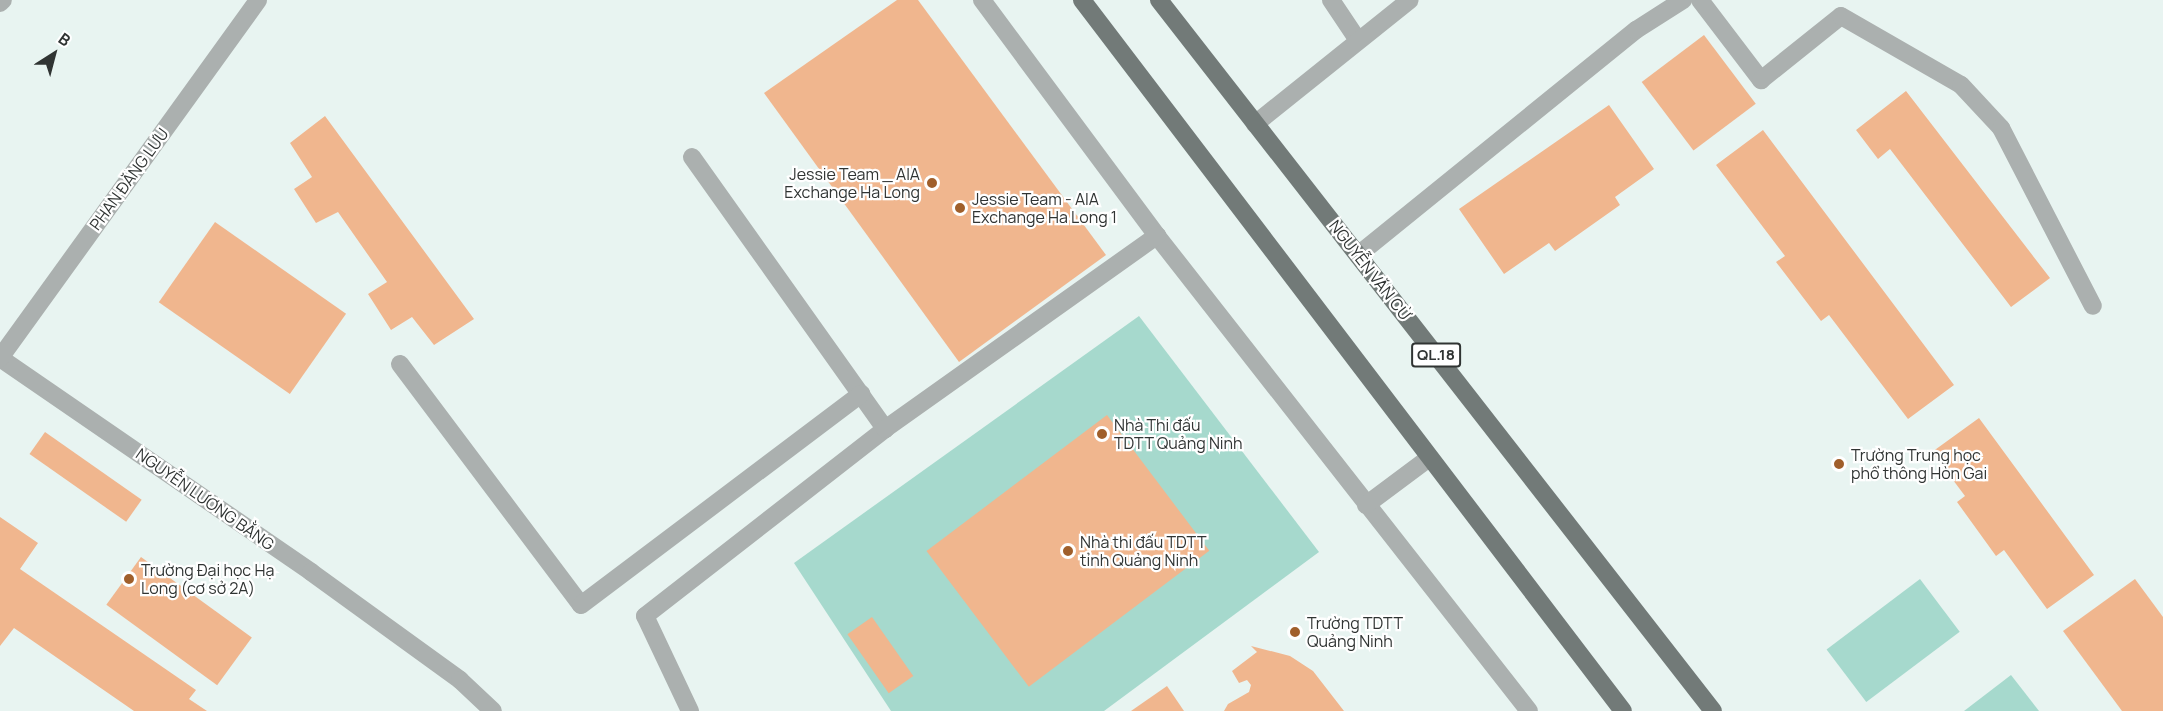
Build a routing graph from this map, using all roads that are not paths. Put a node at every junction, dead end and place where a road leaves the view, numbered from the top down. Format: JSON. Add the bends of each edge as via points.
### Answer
{"nodes":[{"id":1,"x":258,"y":0,"type":"edge"},
{"id":2,"x":982,"y":0,"type":"edge"},
{"id":3,"x":1082,"y":0,"type":"edge"},
{"id":4,"x":1159,"y":0,"type":"edge"},
{"id":5,"x":1331,"y":0,"type":"edge"},
{"id":6,"x":1410,"y":0,"type":"edge"},
{"id":7,"x":1683,"y":0,"type":"edge"},
{"id":8,"x":1700,"y":0,"type":"edge"},
{"id":9,"x":1357,"y":39,"type":"junction"},
{"id":10,"x":1255,"y":124,"type":"junction"},
{"id":11,"x":692,"y":157,"type":"dead end"},
{"id":12,"x":1157,"y":236,"type":"junction"},
{"id":13,"x":1358,"y":255,"type":"junction"},
{"id":14,"x":2092,"y":306,"type":"dead end"},
{"id":15,"x":0,"y":358,"type":"edge"},
{"id":16,"x":400,"y":364,"type":"dead end"},
{"id":17,"x":861,"y":394,"type":"junction"},
{"id":18,"x":885,"y":429,"type":"junction"},
{"id":19,"x":1429,"y":458,"type":"junction"},
{"id":20,"x":1366,"y":505,"type":"junction"},
{"id":21,"x":493,"y":711,"type":"edge"},
{"id":22,"x":690,"y":711,"type":"edge"},
{"id":23,"x":1529,"y":711,"type":"edge"},
{"id":24,"x":1623,"y":711,"type":"edge"},
{"id":25,"x":1713,"y":711,"type":"edge"}],
"edges":[{"from":1,"to":15,"type":"street","name":"PHAN ĐĂNG LƯU"},
{"from":2,"to":12,"type":"street"},
{"from":3,"to":19,"type":"main road"},
{"from":4,"to":10,"type":"main road","name":"NGUYỄN VĂN CỪ","number":"QL.18"},
{"from":5,"to":9,"type":"street"},
{"from":6,"to":9,"type":"street"},
{"from":7,"to":13,"type":"street","via":[[1636,30]]},
{"from":8,"to":14,"type":"street","via":[[1761,80],[1841,16],[1961,85],[2001,128]]},
{"from":9,"to":10,"type":"street"},
{"from":10,"to":13,"type":"main road","name":"NGUYỄN VĂN CỪ","number":"QL.18"},
{"from":11,"to":17,"type":"street"},
{"from":12,"to":18,"type":"street"},
{"from":12,"to":20,"type":"street"},
{"from":13,"to":25,"type":"main road","name":"NGUYỄN VĂN CỪ","number":"QL.18"},
{"from":15,"to":21,"type":"street","name":"NGUYỄN LƯƠNG BẰNG","via":[[311,572],[460,680]]},
{"from":16,"to":17,"type":"street","via":[[581,605]]},
{"from":17,"to":18,"type":"street"},
{"from":18,"to":22,"type":"street","via":[[645,616]]},
{"from":19,"to":20,"type":"street"},
{"from":19,"to":24,"type":"main road"},
{"from":20,"to":23,"type":"street"}]}
